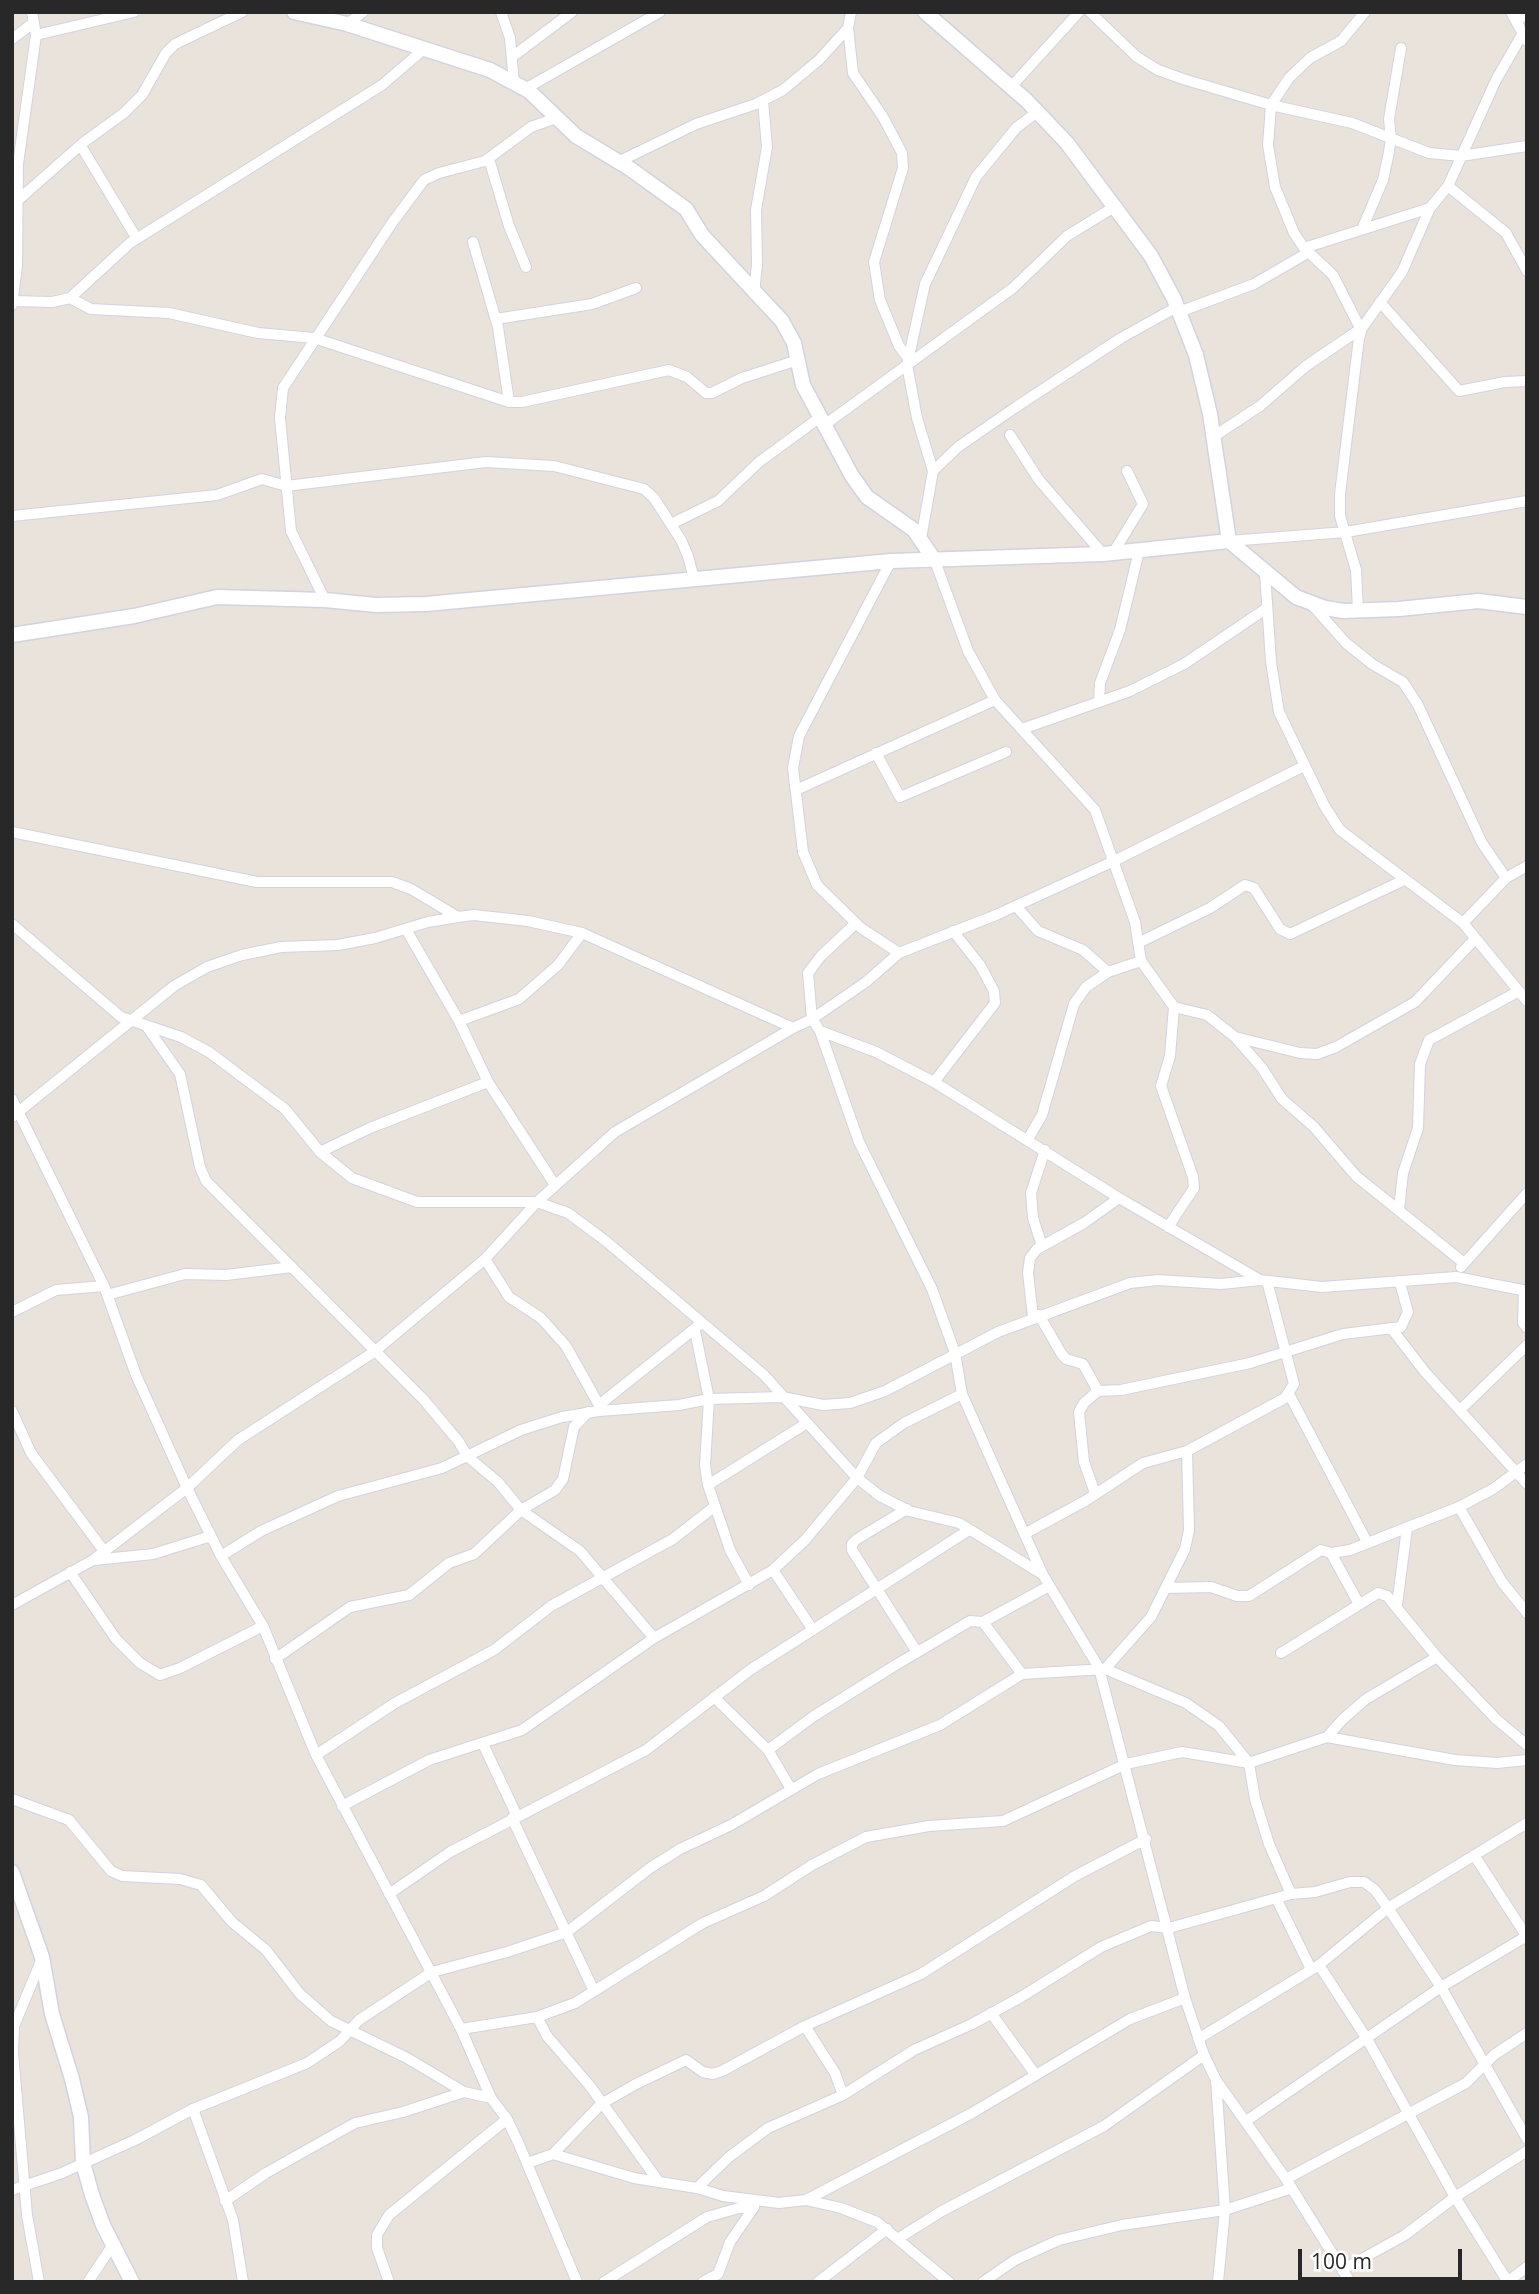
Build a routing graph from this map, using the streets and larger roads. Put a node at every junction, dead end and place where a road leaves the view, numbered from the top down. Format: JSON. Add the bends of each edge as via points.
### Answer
{"nodes":[{"id":1,"x":134,"y":12,"type":"edge"},
{"id":2,"x":242,"y":12,"type":"edge"},
{"id":3,"x":294,"y":12,"type":"edge"},
{"id":4,"x":363,"y":12,"type":"edge"},
{"id":5,"x":501,"y":12,"type":"edge"},
{"id":6,"x":572,"y":12,"type":"edge"},
{"id":7,"x":660,"y":12,"type":"edge"},
{"id":8,"x":851,"y":12,"type":"edge"},
{"id":9,"x":925,"y":12,"type":"edge"},
{"id":10,"x":1079,"y":12,"type":"edge"},
{"id":11,"x":1090,"y":12,"type":"edge"},
{"id":12,"x":1365,"y":12,"type":"edge"},
{"id":13,"x":1527,"y":14,"type":"edge"},
{"id":14,"x":1514,"y":16,"type":"edge"},
{"id":15,"x":32,"y":18,"type":"edge"},
{"id":16,"x":347,"y":24,"type":"junction"},
{"id":17,"x":848,"y":28,"type":"junction"},
{"id":18,"x":36,"y":35,"type":"junction"},
{"id":19,"x":1525,"y":37,"type":"edge"},
{"id":20,"x":12,"y":39,"type":"edge"},
{"id":21,"x":424,"y":48,"type":"junction"},
{"id":22,"x":1401,"y":48,"type":"dead end"},
{"id":23,"x":512,"y":57,"type":"junction"},
{"id":24,"x":520,"y":86,"type":"junction"},
{"id":25,"x":1010,"y":88,"type":"junction"},
{"id":26,"x":762,"y":101,"type":"junction"},
{"id":27,"x":1271,"y":105,"type":"junction"},
{"id":28,"x":1037,"y":112,"type":"junction"},
{"id":29,"x":556,"y":118,"type":"junction"},
{"id":30,"x":1391,"y":139,"type":"junction"},
{"id":31,"x":17,"y":140,"type":"edge"},
{"id":32,"x":80,"y":146,"type":"junction"},
{"id":33,"x":1527,"y":146,"type":"edge"},
{"id":34,"x":1461,"y":156,"type":"junction"},
{"id":35,"x":489,"y":159,"type":"junction"},
{"id":36,"x":618,"y":162,"type":"junction"},
{"id":37,"x":1448,"y":186,"type":"junction"},
{"id":38,"x":17,"y":201,"type":"junction"},
{"id":39,"x":1114,"y":207,"type":"junction"},
{"id":40,"x":1430,"y":208,"type":"junction"},
{"id":41,"x":1363,"y":227,"type":"junction"},
{"id":42,"x":137,"y":239,"type":"junction"},
{"id":43,"x":473,"y":242,"type":"dead end"},
{"id":44,"x":1306,"y":250,"type":"junction"},
{"id":45,"x":526,"y":267,"type":"dead end"},
{"id":46,"x":1527,"y":271,"type":"edge"},
{"id":47,"x":636,"y":288,"type":"dead end"},
{"id":48,"x":754,"y":294,"type":"junction"},
{"id":49,"x":70,"y":298,"type":"junction"},
{"id":50,"x":1380,"y":302,"type":"junction"},
{"id":51,"x":13,"y":303,"type":"edge"},
{"id":52,"x":1178,"y":309,"type":"junction"},
{"id":53,"x":496,"y":319,"type":"junction"},
{"id":54,"x":1361,"y":328,"type":"junction"},
{"id":55,"x":314,"y":338,"type":"junction"},
{"id":56,"x":798,"y":360,"type":"junction"},
{"id":57,"x":908,"y":361,"type":"junction"},
{"id":58,"x":1527,"y":381,"type":"edge"},
{"id":59,"x":509,"y":402,"type":"junction"},
{"id":60,"x":821,"y":422,"type":"junction"},
{"id":61,"x":1010,"y":435,"type":"dead end"},
{"id":62,"x":1213,"y":437,"type":"junction"},
{"id":63,"x":933,"y":471,"type":"junction"},
{"id":64,"x":1127,"y":471,"type":"dead end"},
{"id":65,"x":286,"y":486,"type":"junction"},
{"id":66,"x":1527,"y":501,"type":"edge"},
{"id":67,"x":12,"y":516,"type":"edge"},
{"id":68,"x":671,"y":524,"type":"junction"},
{"id":69,"x":1346,"y":532,"type":"junction"},
{"id":70,"x":921,"y":539,"type":"junction"},
{"id":71,"x":1229,"y":541,"type":"junction"},
{"id":72,"x":1139,"y":551,"type":"junction"},
{"id":73,"x":1108,"y":554,"type":"junction"},
{"id":74,"x":891,"y":561,"type":"junction"},
{"id":75,"x":934,"y":561,"type":"junction"},
{"id":76,"x":1265,"y":573,"type":"junction"},
{"id":77,"x":694,"y":579,"type":"junction"},
{"id":78,"x":325,"y":600,"type":"junction"},
{"id":79,"x":1311,"y":604,"type":"junction"},
{"id":80,"x":1527,"y":607,"type":"edge"},
{"id":81,"x":1267,"y":608,"type":"junction"},
{"id":82,"x":1358,"y":610,"type":"junction"},
{"id":83,"x":12,"y":635,"type":"edge"},
{"id":84,"x":995,"y":700,"type":"junction"},
{"id":85,"x":1099,"y":702,"type":"junction"},
{"id":86,"x":1022,"y":729,"type":"junction"},
{"id":87,"x":1006,"y":752,"type":"dead end"},
{"id":88,"x":876,"y":753,"type":"junction"},
{"id":89,"x":1304,"y":766,"type":"junction"},
{"id":90,"x":796,"y":790,"type":"junction"},
{"id":91,"x":12,"y":832,"type":"edge"},
{"id":92,"x":1114,"y":861,"type":"junction"},
{"id":93,"x":1527,"y":866,"type":"edge"},
{"id":94,"x":1506,"y":878,"type":"junction"},
{"id":95,"x":1404,"y":880,"type":"junction"},
{"id":96,"x":430,"y":899,"type":"junction"},
{"id":97,"x":1016,"y":906,"type":"junction"},
{"id":98,"x":458,"y":916,"type":"junction"},
{"id":99,"x":428,"y":922,"type":"junction"},
{"id":100,"x":856,"y":923,"type":"junction"},
{"id":101,"x":1463,"y":923,"type":"junction"},
{"id":102,"x":12,"y":924,"type":"edge"},
{"id":103,"x":407,"y":930,"type":"junction"},
{"id":104,"x":953,"y":931,"type":"junction"},
{"id":105,"x":582,"y":933,"type":"junction"},
{"id":106,"x":1475,"y":939,"type":"junction"},
{"id":107,"x":1140,"y":942,"type":"junction"},
{"id":108,"x":899,"y":953,"type":"junction"},
{"id":109,"x":1141,"y":961,"type":"junction"},
{"id":110,"x":1108,"y":972,"type":"junction"},
{"id":111,"x":1519,"y":991,"type":"junction"},
{"id":112,"x":1527,"y":1001,"type":"edge"},
{"id":113,"x":1174,"y":1007,"type":"junction"},
{"id":114,"x":812,"y":1019,"type":"junction"},
{"id":115,"x":133,"y":1020,"type":"junction"},
{"id":116,"x":459,"y":1021,"type":"junction"},
{"id":117,"x":146,"y":1027,"type":"junction"},
{"id":118,"x":793,"y":1028,"type":"junction"},
{"id":119,"x":820,"y":1031,"type":"junction"},
{"id":120,"x":1235,"y":1037,"type":"junction"},
{"id":121,"x":488,"y":1082,"type":"junction"},
{"id":122,"x":934,"y":1082,"type":"junction"},
{"id":123,"x":12,"y":1099,"type":"edge"},
{"id":124,"x":16,"y":1114,"type":"edge"},
{"id":125,"x":1028,"y":1139,"type":"junction"},
{"id":126,"x":1045,"y":1150,"type":"junction"},
{"id":127,"x":320,"y":1152,"type":"junction"},
{"id":128,"x":555,"y":1185,"type":"junction"},
{"id":129,"x":1527,"y":1193,"type":"edge"},
{"id":130,"x":1119,"y":1198,"type":"junction"},
{"id":131,"x":537,"y":1202,"type":"junction"},
{"id":132,"x":1399,"y":1210,"type":"junction"},
{"id":133,"x":1168,"y":1227,"type":"junction"},
{"id":134,"x":1042,"y":1246,"type":"junction"},
{"id":135,"x":485,"y":1259,"type":"junction"},
{"id":136,"x":1464,"y":1263,"type":"junction"},
{"id":137,"x":292,"y":1267,"type":"junction"},
{"id":138,"x":1456,"y":1277,"type":"junction"},
{"id":139,"x":1264,"y":1281,"type":"junction"},
{"id":140,"x":1400,"y":1283,"type":"junction"},
{"id":141,"x":106,"y":1290,"type":"junction"},
{"id":142,"x":1525,"y":1291,"type":"edge"},
{"id":143,"x":12,"y":1312,"type":"edge"},
{"id":144,"x":1036,"y":1316,"type":"junction"},
{"id":145,"x":698,"y":1327,"type":"junction"},
{"id":146,"x":1391,"y":1328,"type":"junction"},
{"id":147,"x":1527,"y":1328,"type":"edge"},
{"id":148,"x":1527,"y":1345,"type":"edge"},
{"id":149,"x":374,"y":1352,"type":"junction"},
{"id":150,"x":954,"y":1353,"type":"junction"},
{"id":151,"x":1286,"y":1354,"type":"junction"},
{"id":152,"x":1098,"y":1391,"type":"junction"},
{"id":153,"x":962,"y":1394,"type":"junction"},
{"id":154,"x":1289,"y":1394,"type":"junction"},
{"id":155,"x":782,"y":1397,"type":"junction"},
{"id":156,"x":709,"y":1399,"type":"junction"},
{"id":157,"x":595,"y":1409,"type":"junction"},
{"id":158,"x":1460,"y":1410,"type":"junction"},
{"id":159,"x":12,"y":1411,"type":"edge"},
{"id":160,"x":807,"y":1423,"type":"junction"},
{"id":161,"x":17,"y":1438,"type":"edge"},
{"id":162,"x":1187,"y":1451,"type":"junction"},
{"id":163,"x":467,"y":1456,"type":"junction"},
{"id":164,"x":1527,"y":1464,"type":"edge"},
{"id":165,"x":1517,"y":1473,"type":"junction"},
{"id":166,"x":857,"y":1478,"type":"junction"},
{"id":167,"x":1527,"y":1484,"type":"edge"},
{"id":168,"x":708,"y":1485,"type":"junction"},
{"id":169,"x":187,"y":1488,"type":"junction"},
{"id":170,"x":1095,"y":1493,"type":"junction"},
{"id":171,"x":714,"y":1507,"type":"junction"},
{"id":172,"x":1459,"y":1507,"type":"junction"},
{"id":173,"x":907,"y":1509,"type":"junction"},
{"id":174,"x":521,"y":1510,"type":"junction"},
{"id":175,"x":1407,"y":1528,"type":"junction"},
{"id":176,"x":969,"y":1530,"type":"junction"},
{"id":177,"x":1026,"y":1533,"type":"junction"},
{"id":178,"x":211,"y":1536,"type":"junction"},
{"id":179,"x":1367,"y":1542,"type":"junction"},
{"id":180,"x":104,"y":1551,"type":"junction"},
{"id":181,"x":1331,"y":1553,"type":"junction"},
{"id":182,"x":221,"y":1556,"type":"junction"},
{"id":183,"x":93,"y":1560,"type":"junction"},
{"id":184,"x":773,"y":1570,"type":"junction"},
{"id":185,"x":70,"y":1572,"type":"junction"},
{"id":186,"x":1043,"y":1575,"type":"junction"},
{"id":187,"x":602,"y":1576,"type":"junction"},
{"id":188,"x":749,"y":1585,"type":"junction"},
{"id":189,"x":1049,"y":1586,"type":"junction"},
{"id":190,"x":879,"y":1588,"type":"junction"},
{"id":191,"x":1166,"y":1588,"type":"junction"},
{"id":192,"x":1359,"y":1604,"type":"junction"},
{"id":193,"x":12,"y":1605,"type":"edge"},
{"id":194,"x":1397,"y":1605,"type":"junction"},
{"id":195,"x":1527,"y":1613,"type":"edge"},
{"id":196,"x":984,"y":1622,"type":"junction"},
{"id":197,"x":263,"y":1626,"type":"junction"},
{"id":198,"x":813,"y":1630,"type":"junction"},
{"id":199,"x":654,"y":1638,"type":"junction"},
{"id":200,"x":917,"y":1652,"type":"junction"},
{"id":201,"x":1280,"y":1653,"type":"dead end"},
{"id":202,"x":1437,"y":1657,"type":"junction"},
{"id":203,"x":275,"y":1659,"type":"junction"},
{"id":204,"x":1102,"y":1669,"type":"junction"},
{"id":205,"x":1022,"y":1674,"type":"junction"},
{"id":206,"x":714,"y":1697,"type":"junction"},
{"id":207,"x":1327,"y":1737,"type":"junction"},
{"id":208,"x":483,"y":1744,"type":"junction"},
{"id":209,"x":1527,"y":1745,"type":"edge"},
{"id":210,"x":768,"y":1750,"type":"junction"},
{"id":211,"x":316,"y":1755,"type":"junction"},
{"id":212,"x":1527,"y":1760,"type":"edge"},
{"id":213,"x":1250,"y":1763,"type":"junction"},
{"id":214,"x":1126,"y":1764,"type":"junction"},
{"id":215,"x":791,"y":1789,"type":"junction"},
{"id":216,"x":12,"y":1798,"type":"edge"},
{"id":217,"x":342,"y":1805,"type":"junction"},
{"id":218,"x":515,"y":1817,"type":"junction"},
{"id":219,"x":1527,"y":1823,"type":"edge"},
{"id":220,"x":1146,"y":1839,"type":"junction"},
{"id":221,"x":1474,"y":1855,"type":"junction"},
{"id":222,"x":12,"y":1872,"type":"edge"},
{"id":223,"x":389,"y":1894,"type":"junction"},
{"id":224,"x":1291,"y":1894,"type":"junction"},
{"id":225,"x":1277,"y":1900,"type":"junction"},
{"id":226,"x":1388,"y":1908,"type":"junction"},
{"id":227,"x":1169,"y":1928,"type":"junction"},
{"id":228,"x":567,"y":1932,"type":"junction"},
{"id":229,"x":1527,"y":1937,"type":"edge"},
{"id":230,"x":41,"y":1957,"type":"junction"},
{"id":231,"x":1315,"y":1967,"type":"junction"},
{"id":232,"x":432,"y":1972,"type":"junction"},
{"id":233,"x":1441,"y":1987,"type":"junction"},
{"id":234,"x":594,"y":1992,"type":"junction"},
{"id":235,"x":1185,"y":1998,"type":"junction"},
{"id":236,"x":991,"y":2013,"type":"junction"},
{"id":237,"x":537,"y":2017,"type":"junction"},
{"id":238,"x":13,"y":2026,"type":"edge"},
{"id":239,"x":805,"y":2026,"type":"junction"},
{"id":240,"x":461,"y":2029,"type":"junction"},
{"id":241,"x":349,"y":2030,"type":"junction"},
{"id":242,"x":1527,"y":2034,"type":"edge"},
{"id":243,"x":1198,"y":2039,"type":"junction"},
{"id":244,"x":1367,"y":2039,"type":"junction"},
{"id":245,"x":1204,"y":2055,"type":"junction"},
{"id":246,"x":1485,"y":2066,"type":"junction"},
{"id":247,"x":1035,"y":2074,"type":"junction"},
{"id":248,"x":1216,"y":2080,"type":"junction"},
{"id":249,"x":464,"y":2092,"type":"junction"},
{"id":250,"x":13,"y":2094,"type":"edge"},
{"id":251,"x":843,"y":2095,"type":"junction"},
{"id":252,"x":491,"y":2098,"type":"junction"},
{"id":253,"x":601,"y":2104,"type":"junction"},
{"id":254,"x":193,"y":2109,"type":"junction"},
{"id":255,"x":1408,"y":2114,"type":"junction"},
{"id":256,"x":507,"y":2119,"type":"junction"},
{"id":257,"x":1246,"y":2121,"type":"junction"},
{"id":258,"x":1527,"y":2139,"type":"edge"},
{"id":259,"x":1527,"y":2151,"type":"edge"},
{"id":260,"x":553,"y":2154,"type":"junction"},
{"id":261,"x":83,"y":2163,"type":"junction"},
{"id":262,"x":528,"y":2163,"type":"junction"},
{"id":263,"x":659,"y":2182,"type":"junction"},
{"id":264,"x":1289,"y":2184,"type":"junction"},
{"id":265,"x":25,"y":2185,"type":"junction"},
{"id":266,"x":697,"y":2188,"type":"junction"},
{"id":267,"x":12,"y":2190,"type":"edge"},
{"id":268,"x":1455,"y":2197,"type":"junction"},
{"id":269,"x":225,"y":2200,"type":"junction"},
{"id":270,"x":806,"y":2200,"type":"junction"},
{"id":271,"x":755,"y":2204,"type":"junction"},
{"id":272,"x":1225,"y":2210,"type":"junction"},
{"id":273,"x":887,"y":2229,"type":"junction"},
{"id":274,"x":899,"y":2238,"type":"junction"},
{"id":275,"x":114,"y":2243,"type":"junction"},
{"id":276,"x":1527,"y":2267,"type":"edge"},
{"id":277,"x":1342,"y":2270,"type":"junction"},
{"id":278,"x":719,"y":2278,"type":"edge"},
{"id":279,"x":39,"y":2282,"type":"edge"},
{"id":280,"x":88,"y":2282,"type":"edge"},
{"id":281,"x":132,"y":2282,"type":"edge"},
{"id":282,"x":243,"y":2282,"type":"edge"},
{"id":283,"x":388,"y":2282,"type":"edge"},
{"id":284,"x":577,"y":2282,"type":"edge"},
{"id":285,"x":604,"y":2282,"type":"edge"},
{"id":286,"x":702,"y":2282,"type":"edge"},
{"id":287,"x":818,"y":2282,"type":"edge"},
{"id":288,"x":949,"y":2282,"type":"edge"},
{"id":289,"x":983,"y":2282,"type":"edge"},
{"id":290,"x":1217,"y":2282,"type":"edge"},
{"id":291,"x":1350,"y":2282,"type":"edge"},
{"id":292,"x":1508,"y":2282,"type":"edge"}],
"edges":[{"from":1,"to":18,"type":"street"},
{"from":2,"to":32,"type":"street","via":[[175,44],[142,95]]},
{"from":3,"to":16,"type":"street"},
{"from":4,"to":16,"type":"street"},
{"from":5,"to":23,"type":"street"},
{"from":6,"to":23,"type":"street"},
{"from":7,"to":24,"type":"street"},
{"from":8,"to":17,"type":"street"},
{"from":9,"to":25,"type":"street"},
{"from":10,"to":25,"type":"street"},
{"from":11,"to":27,"type":"street","via":[[1158,71]]},
{"from":12,"to":27,"type":"street","via":[[1341,41],[1298,68]]},
{"from":13,"to":14,"type":"street"},
{"from":14,"to":19,"type":"street"},
{"from":15,"to":18,"type":"street"},
{"from":15,"to":20,"type":"street"},
{"from":16,"to":21,"type":"street"},
{"from":17,"to":26,"type":"street","via":[[819,60]]},
{"from":17,"to":57,"type":"street","via":[[853,73],[902,153],[903,168],[874,262],[880,300]]},
{"from":18,"to":31,"type":"street"},
{"from":19,"to":34,"type":"street"},
{"from":21,"to":24,"type":"street","via":[[490,70]]},
{"from":21,"to":42,"type":"street","via":[[382,85]]},
{"from":22,"to":30,"type":"street","via":[[1389,119]]},
{"from":23,"to":24,"type":"street"},
{"from":24,"to":29,"type":"street"},
{"from":25,"to":28,"type":"street"},
{"from":26,"to":36,"type":"street","via":[[696,124]]},
{"from":26,"to":48,"type":"street","via":[[767,147],[756,210]]},
{"from":27,"to":30,"type":"street","via":[[1352,123]]},
{"from":27,"to":44,"type":"street","via":[[1268,145],[1275,187]]},
{"from":28,"to":39,"type":"street","via":[[1067,143]]},
{"from":28,"to":57,"type":"street","via":[[1016,128],[970,187],[925,284]]},
{"from":29,"to":35,"type":"street","via":[[531,127]]},
{"from":29,"to":36,"type":"street"},
{"from":30,"to":34,"type":"street","via":[[1429,153]]},
{"from":30,"to":41,"type":"street","via":[[1383,180]]},
{"from":31,"to":38,"type":"street"},
{"from":32,"to":38,"type":"street"},
{"from":32,"to":42,"type":"street"},
{"from":33,"to":34,"type":"street"},
{"from":34,"to":37,"type":"street"},
{"from":35,"to":45,"type":"street"},
{"from":35,"to":55,"type":"street","via":[[439,173],[418,187]]},
{"from":36,"to":48,"type":"street","via":[[686,209],[702,235]]},
{"from":37,"to":40,"type":"street"},
{"from":37,"to":46,"type":"street","via":[[1506,233]]},
{"from":38,"to":51,"type":"street"},
{"from":39,"to":52,"type":"street","via":[[1151,256]]},
{"from":39,"to":57,"type":"street","via":[[1067,236],[1013,288]]},
{"from":40,"to":41,"type":"street"},
{"from":40,"to":50,"type":"street","via":[[1402,272]]},
{"from":41,"to":44,"type":"street"},
{"from":42,"to":49,"type":"street"},
{"from":43,"to":53,"type":"street"},
{"from":44,"to":52,"type":"street","via":[[1254,284]]},
{"from":44,"to":54,"type":"street","via":[[1333,275]]},
{"from":47,"to":53,"type":"street","via":[[592,304]]},
{"from":48,"to":56,"type":"street","via":[[782,321]]},
{"from":49,"to":51,"type":"street"},
{"from":49,"to":55,"type":"street","via":[[92,309],[169,313],[258,333]]},
{"from":50,"to":54,"type":"street"},
{"from":50,"to":58,"type":"street","via":[[1460,391]]},
{"from":52,"to":62,"type":"street","via":[[1196,355]]},
{"from":52,"to":63,"type":"street","via":[[1121,338],[1016,407],[958,447]]},
{"from":53,"to":59,"type":"street"},
{"from":54,"to":62,"type":"street","via":[[1260,407]]},
{"from":54,"to":69,"type":"street","via":[[1340,494]]},
{"from":55,"to":59,"type":"street"},
{"from":55,"to":65,"type":"street","via":[[283,388],[280,402]]},
{"from":56,"to":59,"type":"street","via":[[712,393],[669,370]]},
{"from":56,"to":60,"type":"street","via":[[803,385]]},
{"from":57,"to":60,"type":"street"},
{"from":57,"to":63,"type":"street","via":[[917,418]]},
{"from":60,"to":68,"type":"street","via":[[751,470],[718,501]]},
{"from":60,"to":70,"type":"street","via":[[867,498]]},
{"from":61,"to":73,"type":"street","via":[[1046,489]]},
{"from":62,"to":71,"type":"street"},
{"from":63,"to":70,"type":"street"},
{"from":64,"to":73,"type":"street","via":[[1143,504]]},
{"from":65,"to":67,"type":"street","via":[[262,479],[217,495]]},
{"from":65,"to":68,"type":"street","via":[[486,462],[554,466],[644,489]]},
{"from":65,"to":78,"type":"street","via":[[291,531]]},
{"from":66,"to":69,"type":"street"},
{"from":68,"to":77,"type":"street"},
{"from":69,"to":71,"type":"street"},
{"from":69,"to":82,"type":"street","via":[[1356,570]]},
{"from":70,"to":75,"type":"street"},
{"from":71,"to":72,"type":"street"},
{"from":71,"to":76,"type":"street"},
{"from":72,"to":73,"type":"street"},
{"from":72,"to":85,"type":"street","via":[[1120,630],[1100,683]]},
{"from":73,"to":75,"type":"street"},
{"from":74,"to":75,"type":"street"},
{"from":74,"to":77,"type":"street"},
{"from":74,"to":90,"type":"street","via":[[799,736],[793,768]]},
{"from":75,"to":84,"type":"street","via":[[968,651]]},
{"from":76,"to":79,"type":"street"},
{"from":76,"to":81,"type":"street"},
{"from":77,"to":78,"type":"street","via":[[426,604]]},
{"from":78,"to":83,"type":"street","via":[[217,597],[134,616]]},
{"from":79,"to":82,"type":"street"},
{"from":79,"to":94,"type":"street","via":[[1346,643],[1403,682],[1482,843]]},
{"from":80,"to":82,"type":"street","via":[[1478,601]]},
{"from":81,"to":85,"type":"street","via":[[1184,664]]},
{"from":81,"to":89,"type":"street","via":[[1279,712]]},
{"from":84,"to":86,"type":"street"},
{"from":84,"to":88,"type":"street"},
{"from":85,"to":86,"type":"street"},
{"from":86,"to":92,"type":"street","via":[[1087,799]]},
{"from":87,"to":88,"type":"street","via":[[900,797]]},
{"from":88,"to":90,"type":"street"},
{"from":89,"to":92,"type":"street"},
{"from":89,"to":95,"type":"street","via":[[1340,831]]},
{"from":90,"to":100,"type":"street","via":[[803,852],[811,874]]},
{"from":91,"to":96,"type":"street","via":[[257,882],[392,882]]},
{"from":92,"to":97,"type":"street"},
{"from":92,"to":107,"type":"street"},
{"from":93,"to":94,"type":"street"},
{"from":94,"to":101,"type":"street"},
{"from":95,"to":101,"type":"street"},
{"from":95,"to":107,"type":"street","via":[[1290,934],[1280,929],[1254,888],[1245,885],[1210,908]]},
{"from":96,"to":98,"type":"street"},
{"from":96,"to":99,"type":"street"},
{"from":97,"to":104,"type":"street"},
{"from":97,"to":110,"type":"street","via":[[1038,931],[1083,950]]},
{"from":98,"to":99,"type":"street"},
{"from":98,"to":105,"type":"street","via":[[528,920]]},
{"from":99,"to":103,"type":"street"},
{"from":100,"to":108,"type":"street"},
{"from":100,"to":114,"type":"street","via":[[808,973]]},
{"from":101,"to":106,"type":"street"},
{"from":102,"to":115,"type":"street","via":[[113,1011]]},
{"from":103,"to":115,"type":"street","via":[[338,945],[281,947],[242,955],[207,967],[174,986]]},
{"from":103,"to":116,"type":"street"},
{"from":104,"to":108,"type":"street"},
{"from":104,"to":122,"type":"street","via":[[980,965],[995,1003]]},
{"from":105,"to":116,"type":"street","via":[[558,965],[519,999]]},
{"from":105,"to":118,"type":"street"},
{"from":106,"to":111,"type":"street"},
{"from":106,"to":120,"type":"street","via":[[1415,1002],[1336,1047],[1317,1054],[1300,1053]]},
{"from":107,"to":109,"type":"street"},
{"from":108,"to":114,"type":"street"},
{"from":109,"to":110,"type":"street"},
{"from":109,"to":113,"type":"street"},
{"from":110,"to":125,"type":"street","via":[[1086,987],[1074,1004],[1042,1115]]},
{"from":111,"to":112,"type":"street"},
{"from":111,"to":132,"type":"street","via":[[1429,1040],[1420,1064],[1418,1128],[1403,1173]]},
{"from":113,"to":120,"type":"street","via":[[1207,1015]]},
{"from":113,"to":133,"type":"street","via":[[1170,1056],[1161,1086],[1194,1188]]},
{"from":114,"to":118,"type":"street"},
{"from":114,"to":119,"type":"street"},
{"from":115,"to":117,"type":"street"},
{"from":115,"to":124,"type":"street"},
{"from":116,"to":121,"type":"street"},
{"from":117,"to":127,"type":"street","via":[[181,1037],[209,1052],[285,1109]]},
{"from":117,"to":137,"type":"street","via":[[180,1074],[206,1181]]},
{"from":118,"to":128,"type":"street","via":[[615,1132]]},
{"from":119,"to":122,"type":"street","via":[[876,1052]]},
{"from":119,"to":150,"type":"street","via":[[859,1142],[932,1289]]},
{"from":120,"to":132,"type":"street","via":[[1282,1099],[1314,1127],[1356,1176]]},
{"from":121,"to":127,"type":"street"},
{"from":121,"to":128,"type":"street"},
{"from":122,"to":125,"type":"street"},
{"from":123,"to":124,"type":"street"},
{"from":124,"to":141,"type":"street"},
{"from":125,"to":126,"type":"street"},
{"from":126,"to":130,"type":"street"},
{"from":126,"to":134,"type":"street","via":[[1031,1194]]},
{"from":127,"to":131,"type":"street","via":[[352,1178],[417,1202]]},
{"from":128,"to":131,"type":"street"},
{"from":129,"to":136,"type":"street"},
{"from":130,"to":133,"type":"street"},
{"from":130,"to":134,"type":"street"},
{"from":131,"to":135,"type":"street"},
{"from":131,"to":145,"type":"street","via":[[568,1213]]},
{"from":132,"to":136,"type":"street"},
{"from":133,"to":139,"type":"street"},
{"from":134,"to":144,"type":"street","via":[[1030,1258],[1028,1273]]},
{"from":135,"to":149,"type":"street"},
{"from":135,"to":157,"type":"street","via":[[509,1297],[541,1318],[566,1346]]},
{"from":136,"to":138,"type":"street"},
{"from":137,"to":141,"type":"street","via":[[226,1275],[185,1274]]},
{"from":137,"to":149,"type":"street"},
{"from":138,"to":140,"type":"street"},
{"from":138,"to":142,"type":"street"},
{"from":139,"to":140,"type":"street","via":[[1322,1287]]},
{"from":139,"to":144,"type":"street","via":[[1130,1283]]},
{"from":139,"to":151,"type":"street"},
{"from":140,"to":146,"type":"street","via":[[1408,1312],[1401,1327]]},
{"from":141,"to":143,"type":"street","via":[[56,1290]]},
{"from":141,"to":169,"type":"street","via":[[136,1375]]},
{"from":142,"to":147,"type":"street","via":[[1522,1323]]},
{"from":144,"to":150,"type":"street"},
{"from":144,"to":152,"type":"street","via":[[1060,1353],[1083,1364]]},
{"from":145,"to":155,"type":"street","via":[[764,1375]]},
{"from":145,"to":156,"type":"street"},
{"from":145,"to":157,"type":"street"},
{"from":146,"to":151,"type":"street","via":[[1343,1334]]},
{"from":146,"to":158,"type":"street"},
{"from":148,"to":158,"type":"street"},
{"from":149,"to":163,"type":"street","via":[[424,1400]]},
{"from":149,"to":169,"type":"street","via":[[238,1440]]},
{"from":150,"to":153,"type":"street"},
{"from":150,"to":155,"type":"street","via":[[885,1391],[850,1403],[823,1405]]},
{"from":151,"to":152,"type":"street"},
{"from":151,"to":154,"type":"street","via":[[1294,1384]]},
{"from":152,"to":170,"type":"street","via":[[1079,1412],[1084,1462]]},
{"from":153,"to":166,"type":"street","via":[[904,1423],[876,1443]]},
{"from":153,"to":177,"type":"street"},
{"from":154,"to":162,"type":"street"},
{"from":154,"to":179,"type":"street"},
{"from":155,"to":156,"type":"street"},
{"from":155,"to":160,"type":"street"},
{"from":156,"to":157,"type":"street","via":[[653,1408]]},
{"from":156,"to":168,"type":"street"},
{"from":157,"to":163,"type":"street","via":[[521,1430]]},
{"from":157,"to":174,"type":"street","via":[[574,1427],[564,1479],[555,1490]]},
{"from":158,"to":165,"type":"street"},
{"from":159,"to":161,"type":"street"},
{"from":160,"to":166,"type":"street"},
{"from":160,"to":168,"type":"street"},
{"from":161,"to":180,"type":"street"},
{"from":162,"to":170,"type":"street","via":[[1143,1463]]},
{"from":162,"to":191,"type":"street","via":[[1189,1530]]},
{"from":163,"to":174,"type":"street","via":[[498,1482]]},
{"from":163,"to":182,"type":"street","via":[[406,1480],[338,1496],[261,1531]]},
{"from":164,"to":165,"type":"street"},
{"from":165,"to":167,"type":"street"},
{"from":165,"to":172,"type":"street"},
{"from":166,"to":173,"type":"street"},
{"from":166,"to":184,"type":"street"},
{"from":168,"to":171,"type":"street"},
{"from":169,"to":178,"type":"street"},
{"from":169,"to":180,"type":"street"},
{"from":170,"to":177,"type":"street"},
{"from":171,"to":187,"type":"street","via":[[673,1539]]},
{"from":171,"to":188,"type":"street"},
{"from":172,"to":175,"type":"street"},
{"from":172,"to":195,"type":"street","via":[[1502,1582]]},
{"from":173,"to":176,"type":"street"},
{"from":173,"to":190,"type":"street","via":[[852,1544]]},
{"from":174,"to":187,"type":"street","via":[[567,1540]]},
{"from":174,"to":203,"type":"street","via":[[474,1554],[449,1563],[409,1595],[350,1606]]},
{"from":175,"to":179,"type":"street"},
{"from":175,"to":194,"type":"street"},
{"from":176,"to":186,"type":"street"},
{"from":176,"to":190,"type":"street"},
{"from":177,"to":186,"type":"street"},
{"from":178,"to":182,"type":"street"},
{"from":178,"to":183,"type":"street","via":[[153,1554]]},
{"from":179,"to":181,"type":"street"},
{"from":180,"to":183,"type":"street"},
{"from":181,"to":191,"type":"street","via":[[1321,1550],[1248,1595],[1211,1587]]},
{"from":181,"to":192,"type":"street"},
{"from":182,"to":197,"type":"street"},
{"from":183,"to":185,"type":"street"},
{"from":184,"to":188,"type":"street"},
{"from":184,"to":198,"type":"street"},
{"from":185,"to":193,"type":"street"},
{"from":185,"to":197,"type":"street","via":[[116,1639],[160,1675]]},
{"from":186,"to":189,"type":"street"},
{"from":187,"to":199,"type":"street"},
{"from":187,"to":211,"type":"street","via":[[551,1606],[485,1656],[395,1703]]},
{"from":188,"to":199,"type":"street"},
{"from":189,"to":196,"type":"street"},
{"from":189,"to":204,"type":"street"},
{"from":190,"to":198,"type":"street"},
{"from":190,"to":200,"type":"street"},
{"from":191,"to":204,"type":"street","via":[[1142,1631]]},
{"from":192,"to":194,"type":"street","via":[[1378,1593]]},
{"from":192,"to":201,"type":"street"},
{"from":194,"to":202,"type":"street"},
{"from":196,"to":200,"type":"street","via":[[970,1621]]},
{"from":196,"to":205,"type":"street"},
{"from":197,"to":203,"type":"street"},
{"from":198,"to":206,"type":"street"},
{"from":199,"to":208,"type":"street","via":[[522,1730]]},
{"from":200,"to":210,"type":"street"},
{"from":202,"to":207,"type":"street","via":[[1367,1699]]},
{"from":202,"to":209,"type":"street"},
{"from":203,"to":211,"type":"street"},
{"from":204,"to":205,"type":"street"},
{"from":204,"to":213,"type":"street","via":[[1202,1711]]},
{"from":204,"to":214,"type":"street"},
{"from":205,"to":215,"type":"street","via":[[940,1725]]},
{"from":206,"to":210,"type":"street"},
{"from":206,"to":218,"type":"street","via":[[646,1750]]},
{"from":207,"to":212,"type":"street","via":[[1429,1758],[1497,1763]]},
{"from":207,"to":213,"type":"street"},
{"from":208,"to":217,"type":"street","via":[[429,1760]]},
{"from":208,"to":218,"type":"street"},
{"from":210,"to":215,"type":"street"},
{"from":211,"to":217,"type":"street"},
{"from":213,"to":214,"type":"street","via":[[1182,1752]]},
{"from":213,"to":224,"type":"street","via":[[1269,1844]]},
{"from":214,"to":220,"type":"street"},
{"from":214,"to":234,"type":"street","via":[[1003,1821],[929,1826],[849,1844],[764,1896],[694,1928]]},
{"from":215,"to":228,"type":"street","via":[[650,1868]]},
{"from":216,"to":241,"type":"street","via":[[69,1820],[111,1871],[121,1876],[180,1879],[201,1885],[232,1922],[265,1950],[300,1994]]},
{"from":217,"to":223,"type":"street"},
{"from":218,"to":223,"type":"street","via":[[450,1852]]},
{"from":218,"to":228,"type":"street"},
{"from":219,"to":221,"type":"street"},
{"from":220,"to":227,"type":"street"},
{"from":220,"to":239,"type":"street","via":[[1075,1876],[921,1974]]},
{"from":221,"to":226,"type":"street"},
{"from":221,"to":229,"type":"street"},
{"from":222,"to":230,"type":"street"},
{"from":223,"to":232,"type":"street"},
{"from":224,"to":225,"type":"street"},
{"from":224,"to":226,"type":"street","via":[[1364,1882]]},
{"from":225,"to":227,"type":"street"},
{"from":225,"to":231,"type":"street"},
{"from":226,"to":231,"type":"street"},
{"from":226,"to":233,"type":"street"},
{"from":227,"to":235,"type":"street"},
{"from":227,"to":236,"type":"street","via":[[1151,1926],[1101,1947]]},
{"from":228,"to":232,"type":"street"},
{"from":228,"to":234,"type":"street"},
{"from":229,"to":233,"type":"street"},
{"from":230,"to":238,"type":"street"},
{"from":230,"to":261,"type":"street","via":[[81,2118]]},
{"from":231,"to":243,"type":"street"},
{"from":231,"to":244,"type":"street"},
{"from":232,"to":240,"type":"street"},
{"from":232,"to":241,"type":"street"},
{"from":233,"to":244,"type":"street"},
{"from":233,"to":246,"type":"street"},
{"from":234,"to":237,"type":"street"},
{"from":235,"to":243,"type":"street"},
{"from":235,"to":247,"type":"street","via":[[1130,2019]]},
{"from":236,"to":247,"type":"street"},
{"from":236,"to":251,"type":"street","via":[[914,2050]]},
{"from":237,"to":240,"type":"street"},
{"from":237,"to":253,"type":"street"},
{"from":238,"to":250,"type":"street"},
{"from":239,"to":251,"type":"street","via":[[835,2073]]},
{"from":239,"to":253,"type":"street","via":[[722,2071],[702,2072],[686,2060]]},
{"from":240,"to":252,"type":"street"},
{"from":241,"to":249,"type":"street"},
{"from":241,"to":254,"type":"street","via":[[307,2063]]},
{"from":242,"to":246,"type":"street","via":[[1494,2054]]},
{"from":243,"to":245,"type":"street"},
{"from":244,"to":255,"type":"street"},
{"from":244,"to":257,"type":"street"},
{"from":245,"to":248,"type":"street"},
{"from":245,"to":274,"type":"street","via":[[1094,2132]]},
{"from":246,"to":255,"type":"street","via":[[1466,2083]]},
{"from":246,"to":258,"type":"street"},
{"from":247,"to":270,"type":"street","via":[[972,2113]]},
{"from":248,"to":257,"type":"street"},
{"from":248,"to":272,"type":"street"},
{"from":249,"to":252,"type":"street"},
{"from":249,"to":269,"type":"street","via":[[355,2123]]},
{"from":250,"to":265,"type":"street"},
{"from":251,"to":266,"type":"street","via":[[768,2128]]},
{"from":252,"to":256,"type":"street"},
{"from":253,"to":260,"type":"street"},
{"from":253,"to":263,"type":"street"},
{"from":254,"to":261,"type":"street"},
{"from":254,"to":269,"type":"street"},
{"from":255,"to":264,"type":"street"},
{"from":255,"to":268,"type":"street"},
{"from":256,"to":262,"type":"street"},
{"from":256,"to":283,"type":"street","via":[[389,2215],[377,2235]]},
{"from":257,"to":264,"type":"street"},
{"from":259,"to":268,"type":"street"},
{"from":260,"to":262,"type":"street"},
{"from":260,"to":263,"type":"street"},
{"from":261,"to":265,"type":"street"},
{"from":261,"to":275,"type":"street","via":[[103,2225]]},
{"from":262,"to":284,"type":"street"},
{"from":263,"to":266,"type":"street"},
{"from":264,"to":272,"type":"street"},
{"from":264,"to":277,"type":"street"},
{"from":265,"to":267,"type":"street"},
{"from":265,"to":279,"type":"street"},
{"from":266,"to":271,"type":"street"},
{"from":268,"to":277,"type":"street","via":[[1405,2235]]},
{"from":268,"to":292,"type":"street"},
{"from":269,"to":282,"type":"street","via":[[236,2231]]},
{"from":270,"to":271,"type":"street"},
{"from":270,"to":273,"type":"street","via":[[841,2208]]},
{"from":271,"to":278,"type":"street","via":[[730,2242]]},
{"from":271,"to":285,"type":"street","via":[[707,2217]]},
{"from":272,"to":289,"type":"street","via":[[1059,2240],[1014,2260]]},
{"from":272,"to":290,"type":"street"},
{"from":273,"to":274,"type":"street"},
{"from":273,"to":287,"type":"street"},
{"from":274,"to":288,"type":"street"},
{"from":275,"to":280,"type":"street"},
{"from":275,"to":281,"type":"street"},
{"from":276,"to":292,"type":"street"},
{"from":277,"to":291,"type":"street"},
{"from":278,"to":286,"type":"street"}]}
